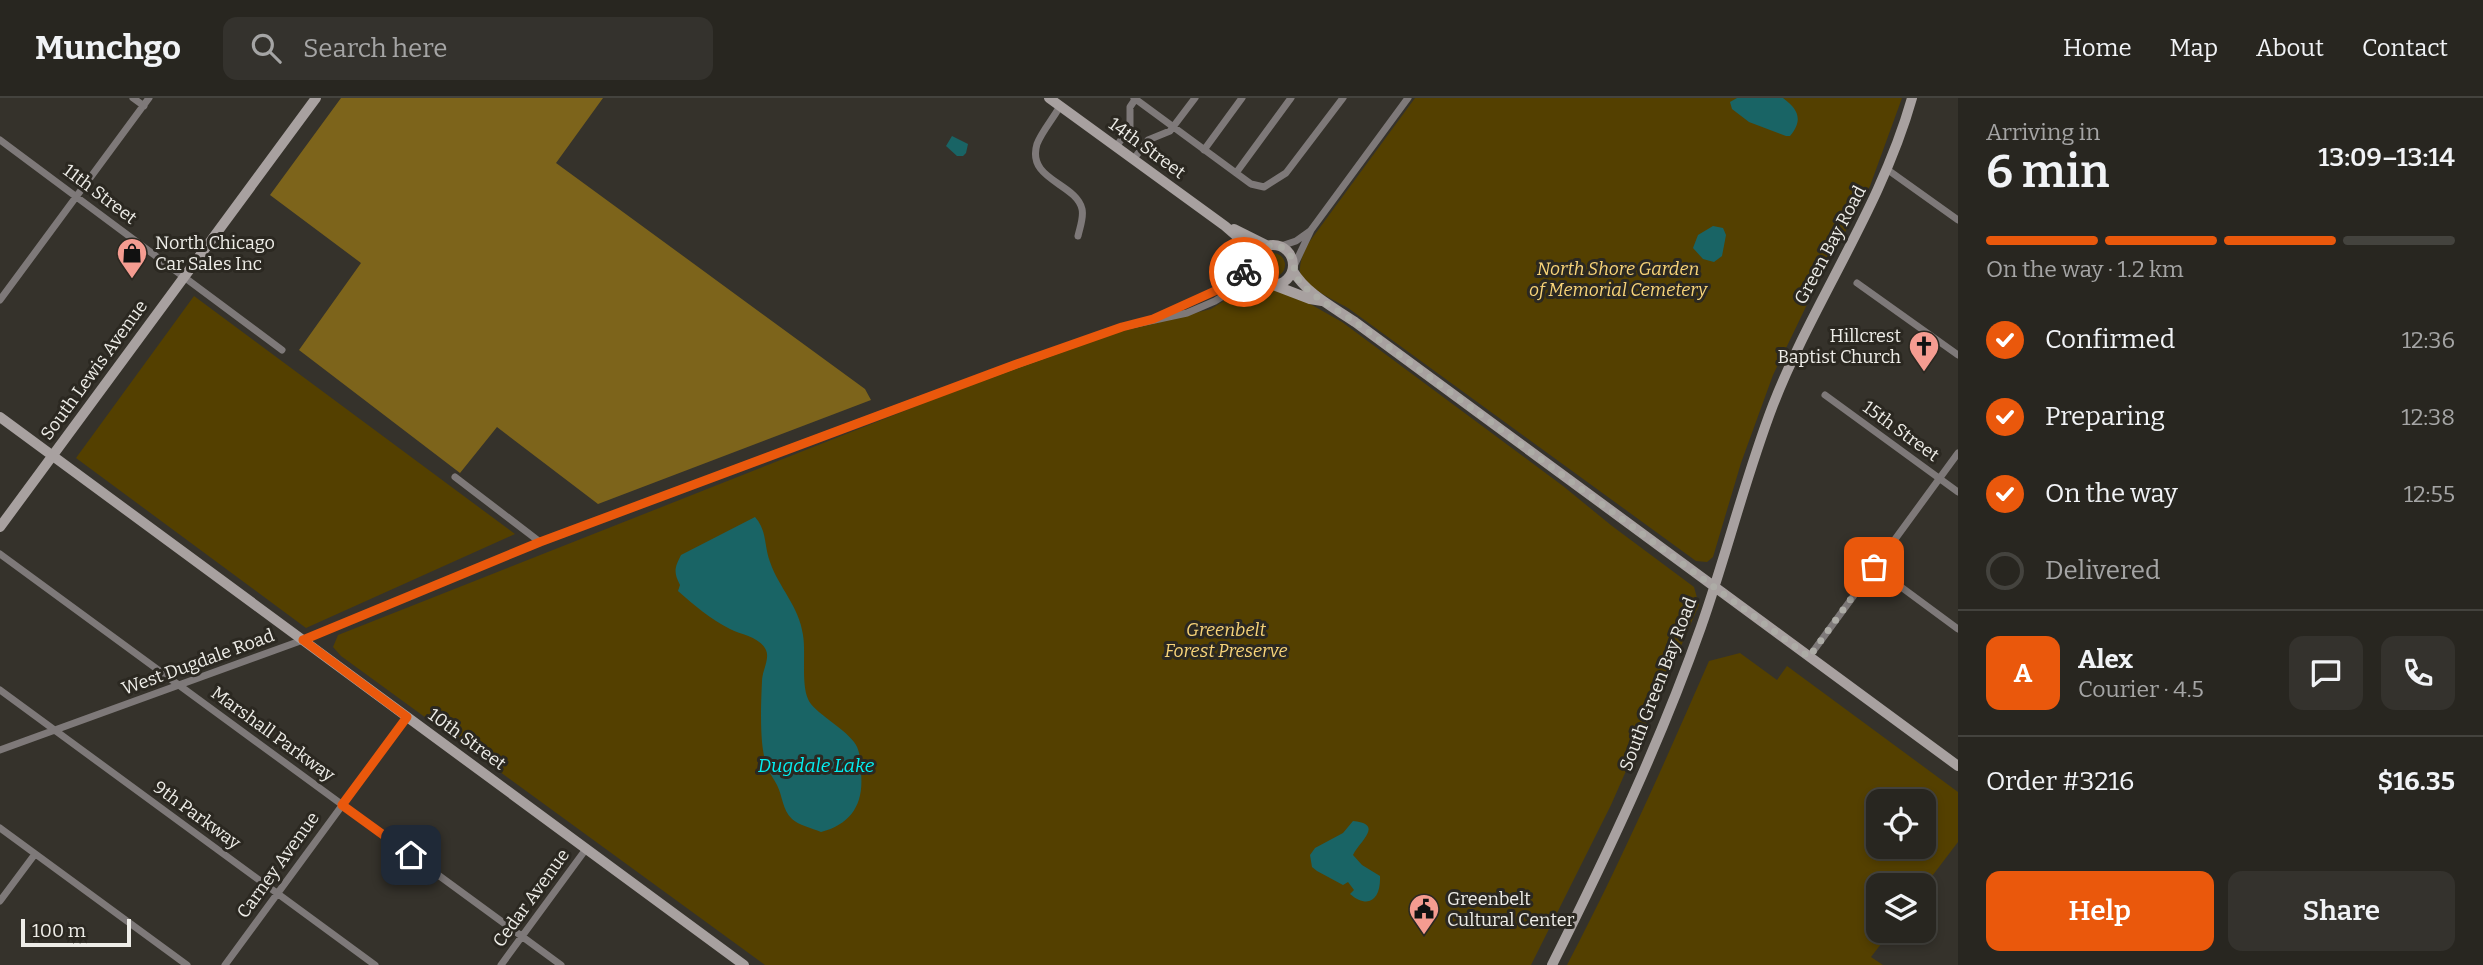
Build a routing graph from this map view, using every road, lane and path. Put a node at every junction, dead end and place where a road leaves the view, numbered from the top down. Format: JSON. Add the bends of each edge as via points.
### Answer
{"nodes":[{"id":1,"x":133,"y":98,"type":"edge"},
{"id":2,"x":149,"y":98,"type":"edge"},
{"id":3,"x":316,"y":98,"type":"edge"},
{"id":4,"x":1049,"y":98,"type":"edge"},
{"id":5,"x":1135,"y":98,"type":"edge"},
{"id":6,"x":1195,"y":98,"type":"edge"},
{"id":7,"x":1242,"y":98,"type":"edge"},
{"id":8,"x":1291,"y":98,"type":"edge"},
{"id":9,"x":1343,"y":98,"type":"edge"},
{"id":10,"x":1408,"y":98,"type":"edge"},
{"id":11,"x":1912,"y":98,"type":"edge"},
{"id":12,"x":144,"y":106,"type":"junction"},
{"id":13,"x":1060,"y":106,"type":"junction"},
{"id":14,"x":1173,"y":127,"type":"junction"},
{"id":15,"x":0,"y":140,"type":"edge"},
{"id":16,"x":1116,"y":147,"type":"junction"},
{"id":17,"x":1204,"y":150,"type":"junction"},
{"id":18,"x":1133,"y":160,"type":"junction"},
{"id":19,"x":1888,"y":170,"type":"junction"},
{"id":20,"x":1236,"y":173,"type":"junction"},
{"id":21,"x":76,"y":196,"type":"junction"},
{"id":22,"x":1958,"y":220,"type":"edge"},
{"id":23,"x":1225,"y":226,"type":"junction"},
{"id":24,"x":1311,"y":230,"type":"junction"},
{"id":25,"x":1078,"y":236,"type":"dead end"},
{"id":26,"x":1268,"y":246,"type":"junction"},
{"id":27,"x":1281,"y":246,"type":"junction"},
{"id":28,"x":1253,"y":261,"type":"junction"},
{"id":29,"x":1293,"y":268,"type":"junction"},
{"id":30,"x":185,"y":277,"type":"junction"},
{"id":31,"x":1261,"y":281,"type":"junction"},
{"id":32,"x":1857,"y":283,"type":"dead end"},
{"id":33,"x":1276,"y":286,"type":"junction"},
{"id":34,"x":0,"y":300,"type":"edge"},
{"id":35,"x":1322,"y":301,"type":"junction"},
{"id":36,"x":1153,"y":319,"type":"junction"},
{"id":37,"x":282,"y":350,"type":"dead end"},
{"id":38,"x":1958,"y":355,"type":"edge"},
{"id":39,"x":1825,"y":396,"type":"dead end"},
{"id":40,"x":1773,"y":406,"type":"joint"},
{"id":41,"x":0,"y":418,"type":"edge"},
{"id":42,"x":1958,"y":453,"type":"edge"},
{"id":43,"x":52,"y":456,"type":"junction"},
{"id":44,"x":454,"y":477,"type":"dead end"},
{"id":45,"x":1939,"y":478,"type":"junction"},
{"id":46,"x":1958,"y":492,"type":"edge"},
{"id":47,"x":0,"y":527,"type":"edge"},
{"id":48,"x":540,"y":542,"type":"junction"},
{"id":49,"x":0,"y":554,"type":"edge"},
{"id":50,"x":1874,"y":567,"type":"junction"},
{"id":51,"x":1714,"y":587,"type":"junction"},
{"id":52,"x":1958,"y":629,"type":"edge"},
{"id":53,"x":303,"y":640,"type":"junction"},
{"id":54,"x":1809,"y":657,"type":"junction"},
{"id":55,"x":181,"y":686,"type":"junction"},
{"id":56,"x":0,"y":690,"type":"edge"},
{"id":57,"x":407,"y":717,"type":"junction"},
{"id":58,"x":55,"y":731,"type":"junction"},
{"id":59,"x":0,"y":750,"type":"edge"},
{"id":60,"x":1958,"y":766,"type":"edge"},
{"id":61,"x":342,"y":805,"type":"junction"},
{"id":62,"x":0,"y":828,"type":"edge"},
{"id":63,"x":586,"y":849,"type":"junction"},
{"id":64,"x":35,"y":854,"type":"junction"},
{"id":65,"x":277,"y":894,"type":"junction"},
{"id":66,"x":0,"y":901,"type":"edge"},
{"id":67,"x":522,"y":937,"type":"junction"},
{"id":68,"x":187,"y":965,"type":"edge"},
{"id":69,"x":225,"y":965,"type":"edge"},
{"id":70,"x":374,"y":965,"type":"edge"},
{"id":71,"x":501,"y":965,"type":"edge"},
{"id":72,"x":561,"y":965,"type":"edge"},
{"id":73,"x":744,"y":965,"type":"edge"},
{"id":74,"x":1552,"y":965,"type":"edge"}],
"edges":[{"from":1,"to":12,"type":"street"},
{"from":2,"to":12,"type":"street"},
{"from":3,"to":30,"type":"street","name":"South Lewis Avenue"},
{"from":4,"to":13,"type":"street","name":"14th Street"},
{"from":5,"to":14,"type":"street"},
{"from":5,"to":16,"type":"street","via":[[1130,127]]},
{"from":6,"to":14,"type":"street"},
{"from":7,"to":17,"type":"street"},
{"from":8,"to":20,"type":"street"},
{"from":9,"to":20,"type":"street","via":[[1277,180],[1257,186]]},
{"from":10,"to":24,"type":"street"},
{"from":11,"to":19,"type":"street","name":"Green Bay Road"},
{"from":12,"to":21,"type":"street"},
{"from":13,"to":16,"type":"street","name":"14th Street"},
{"from":13,"to":25,"type":"street","via":[[1042,134],[1036,155],[1041,169],[1079,202]]},
{"from":14,"to":17,"type":"street"},
{"from":14,"to":18,"type":"street","via":[[1148,141]]},
{"from":15,"to":21,"type":"street","name":"11th Street"},
{"from":16,"to":18,"type":"street","name":"14th Street"},
{"from":17,"to":20,"type":"street"},
{"from":18,"to":23,"type":"street","name":"14th Street"},
{"from":19,"to":22,"type":"street"},
{"from":19,"to":40,"type":"street","name":"Green Bay Road","via":[[1804,334]]},
{"from":21,"to":30,"type":"street","name":"11th Street"},
{"from":21,"to":34,"type":"street"},
{"from":23,"to":26,"type":"street","name":"14th Street"},
{"from":23,"to":28,"type":"street","name":"14th Street","via":[[1248,246]]},
{"from":24,"to":27,"type":"street"},
{"from":24,"to":29,"type":"street"},
{"from":26,"to":27,"type":"street"},
{"from":26,"to":28,"type":"street"},
{"from":27,"to":29,"type":"street","via":[[1290,254]]},
{"from":28,"to":31,"type":"street"},
{"from":28,"to":36,"type":"street","via":[[1217,290]]},
{"from":29,"to":33,"type":"street","via":[[1287,281]]},
{"from":29,"to":35,"type":"street","via":[[1301,283]]},
{"from":30,"to":37,"type":"street","name":"11th Street"},
{"from":30,"to":43,"type":"street","name":"South Lewis Avenue"},
{"from":31,"to":33,"type":"street"},
{"from":31,"to":36,"type":"street","via":[[1241,285],[1187,313]]},
{"from":32,"to":38,"type":"street"},
{"from":33,"to":35,"type":"street"},
{"from":35,"to":51,"type":"street"},
{"from":36,"to":48,"type":"street","name":"West Dugdale Road","via":[[1014,365]]},
{"from":39,"to":45,"type":"street","name":"15th Street"},
{"from":40,"to":51,"type":"street","name":"South Green Bay Road"},
{"from":41,"to":43,"type":"street","name":"10th Street"},
{"from":42,"to":45,"type":"street"},
{"from":43,"to":47,"type":"street","name":"South Lewis Avenue"},
{"from":43,"to":53,"type":"street","name":"10th Street"},
{"from":44,"to":48,"type":"street"},
{"from":45,"to":46,"type":"street","name":"15th Street"},
{"from":45,"to":50,"type":"street"},
{"from":48,"to":53,"type":"street","name":"West Dugdale Road"},
{"from":49,"to":55,"type":"street","name":"Marshall Parkway"},
{"from":50,"to":52,"type":"street"},
{"from":50,"to":54,"type":"street"},
{"from":51,"to":54,"type":"street"},
{"from":51,"to":74,"type":"street","name":"South Green Bay Road","via":[[1642,777]]},
{"from":53,"to":55,"type":"street","name":"West Dugdale Road"},
{"from":53,"to":57,"type":"street","name":"10th Street"},
{"from":54,"to":60,"type":"street"},
{"from":55,"to":58,"type":"street","name":"West Dugdale Road"},
{"from":55,"to":61,"type":"street","name":"Marshall Parkway"},
{"from":56,"to":58,"type":"street","name":"9th Parkway"},
{"from":57,"to":61,"type":"street","name":"Carney Avenue"},
{"from":57,"to":63,"type":"street","name":"10th Street"},
{"from":58,"to":59,"type":"street","name":"West Dugdale Road"},
{"from":58,"to":65,"type":"street","name":"9th Parkway"},
{"from":61,"to":65,"type":"street","name":"Carney Avenue"},
{"from":61,"to":67,"type":"street","name":"Marshall Parkway"},
{"from":62,"to":64,"type":"street"},
{"from":63,"to":67,"type":"street","name":"Cedar Avenue"},
{"from":63,"to":73,"type":"street","name":"10th Street"},
{"from":64,"to":66,"type":"street"},
{"from":64,"to":68,"type":"street"},
{"from":65,"to":69,"type":"street","name":"Carney Avenue"},
{"from":65,"to":70,"type":"street","name":"9th Parkway"},
{"from":67,"to":71,"type":"street","name":"Cedar Avenue"},
{"from":67,"to":72,"type":"street","name":"Marshall Parkway"}]}
